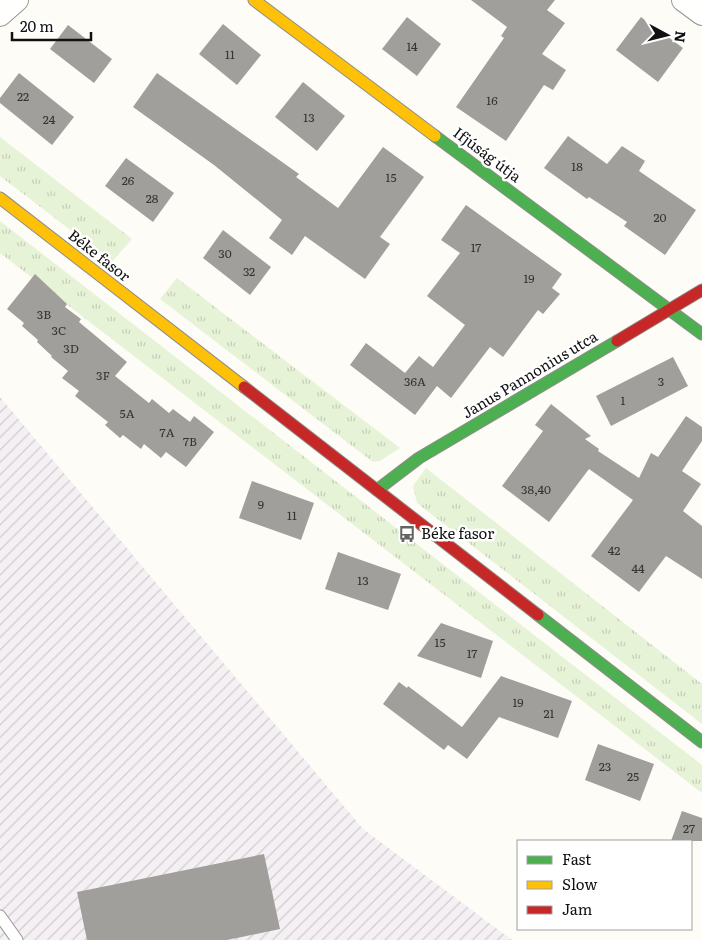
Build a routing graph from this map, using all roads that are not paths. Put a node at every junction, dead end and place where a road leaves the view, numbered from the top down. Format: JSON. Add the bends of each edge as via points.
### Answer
{"nodes":[{"id":1,"x":17,"y":0,"type":"edge"},
{"id":2,"x":254,"y":0,"type":"edge"},
{"id":3,"x":683,"y":0,"type":"edge"},
{"id":4,"x":702,"y":14,"type":"edge"},
{"id":5,"x":0,"y":15,"type":"edge"},
{"id":6,"x":0,"y":198,"type":"edge"},
{"id":7,"x":702,"y":290,"type":"edge"},
{"id":8,"x":669,"y":311,"type":"junction"},
{"id":9,"x":702,"y":334,"type":"edge"},
{"id":10,"x":377,"y":490,"type":"junction"},
{"id":11,"x":702,"y":742,"type":"edge"},
{"id":12,"x":0,"y":916,"type":"edge"},
{"id":13,"x":17,"y":940,"type":"edge"}],
"edges":[{"from":1,"to":5,"type":"street"},
{"from":2,"to":8,"type":"street","name":"Ifjúság útja"},
{"from":3,"to":4,"type":"street"},
{"from":6,"to":10,"type":"street","name":"Béke fasor"},
{"from":7,"to":8,"type":"street","name":"Janus Pannonius utca"},
{"from":8,"to":9,"type":"street","name":"Ifjúság útja"},
{"from":8,"to":10,"type":"street","name":"Janus Pannonius utca","via":[[419,458]]},
{"from":10,"to":11,"type":"street","name":"Béke fasor"},
{"from":12,"to":13,"type":"lane"}]}
